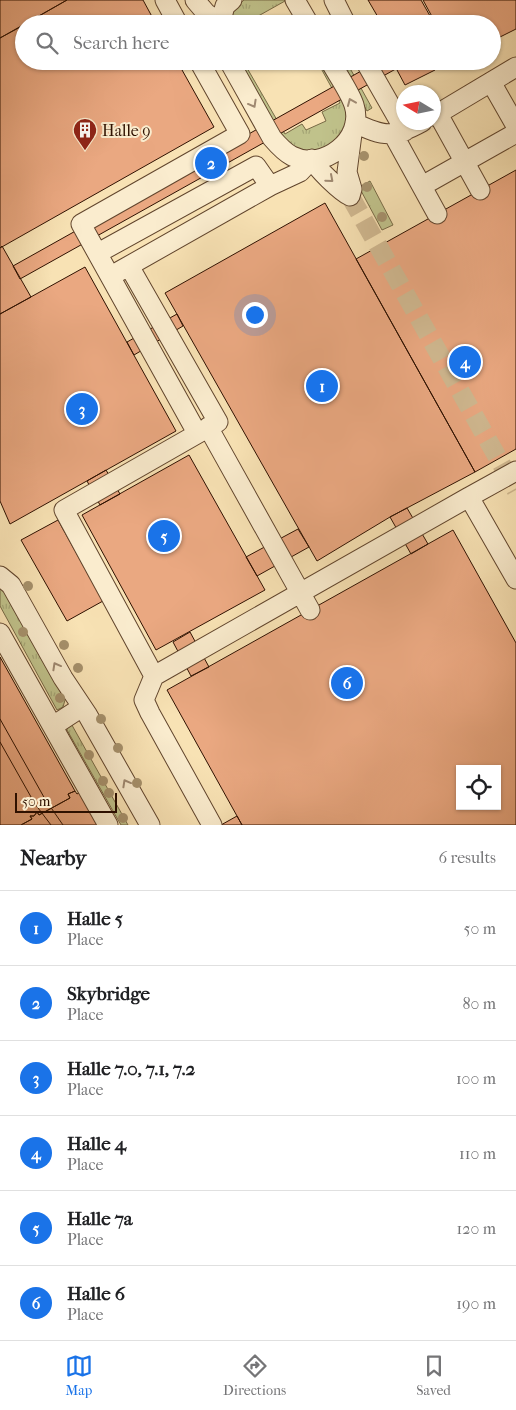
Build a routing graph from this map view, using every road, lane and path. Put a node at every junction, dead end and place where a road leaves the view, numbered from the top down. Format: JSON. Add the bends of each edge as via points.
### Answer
{"nodes":[{"id":1,"x":165,"y":0,"type":"edge"},
{"id":2,"x":295,"y":0,"type":"edge"},
{"id":3,"x":334,"y":0,"type":"edge"},
{"id":4,"x":217,"y":9,"type":"edge"},
{"id":5,"x":173,"y":15,"type":"edge"},
{"id":6,"x":205,"y":15,"type":"edge"},
{"id":7,"x":304,"y":15,"type":"edge"},
{"id":8,"x":342,"y":15,"type":"edge"},
{"id":9,"x":516,"y":67,"type":"edge"},
{"id":10,"x":204,"y":70,"type":"edge"},
{"id":11,"x":234,"y":70,"type":"edge"},
{"id":12,"x":335,"y":70,"type":"edge"},
{"id":13,"x":369,"y":70,"type":"edge"},
{"id":14,"x":491,"y":82,"type":"junction"},
{"id":15,"x":441,"y":112,"type":"edge"},
{"id":16,"x":441,"y":123,"type":"edge"},
{"id":17,"x":516,"y":126,"type":"edge"},
{"id":18,"x":354,"y":128,"type":"junction"},
{"id":19,"x":404,"y":130,"type":"edge"},
{"id":20,"x":399,"y":132,"type":"junction"},
{"id":21,"x":516,"y":133,"type":"edge"},
{"id":22,"x":281,"y":148,"type":"junction"},
{"id":23,"x":312,"y":159,"type":"junction"},
{"id":24,"x":466,"y":161,"type":"junction"},
{"id":25,"x":256,"y":166,"type":"junction"},
{"id":26,"x":270,"y":186,"type":"junction"},
{"id":27,"x":422,"y":186,"type":"junction"},
{"id":28,"x":480,"y":190,"type":"dead end"},
{"id":29,"x":437,"y":214,"type":"dead end"},
{"id":30,"x":98,"y":253,"type":"junction"},
{"id":31,"x":129,"y":266,"type":"junction"},
{"id":32,"x":111,"y":277,"type":"junction"},
{"id":33,"x":202,"y":430,"type":"junction"},
{"id":34,"x":516,"y":471,"type":"edge"},
{"id":35,"x":469,"y":497,"type":"junction"},
{"id":36,"x":0,"y":576,"type":"edge"},
{"id":37,"x":516,"y":579,"type":"edge"},
{"id":38,"x":300,"y":592,"type":"junction"},
{"id":39,"x":310,"y":610,"type":"dead end"},
{"id":40,"x":0,"y":633,"type":"edge"},
{"id":41,"x":154,"y":676,"type":"junction"},
{"id":42,"x":82,"y":707,"type":"junction"},
{"id":43,"x":53,"y":726,"type":"junction"},
{"id":44,"x":108,"y":825,"type":"edge"},
{"id":45,"x":150,"y":825,"type":"edge"},
{"id":46,"x":212,"y":825,"type":"edge"}],
"edges":[{"from":1,"to":5,"type":"lane"},
{"from":2,"to":7,"type":"lane"},
{"from":3,"to":8,"type":"lane"},
{"from":4,"to":6,"type":"lane"},
{"from":9,"to":14,"type":"lane"},
{"from":10,"to":30,"type":"lane","via":[[240,134],[80,224]]},
{"from":11,"to":22,"type":"lane","one_way":true,"via":[[272,138]]},
{"from":18,"to":12,"type":"lane","one_way":true,"via":[[354,105]]},
{"from":13,"to":20,"type":"lane"},
{"from":14,"to":15,"type":"lane"},
{"from":14,"to":17,"type":"lane"},
{"from":16,"to":24,"type":"lane"},
{"from":18,"to":20,"type":"lane","via":[[382,135]]},
{"from":18,"to":23,"type":"lane","via":[[345,144],[334,153]]},
{"from":23,"to":18,"type":"lane","one_way":true,"via":[[317,169],[350,196],[352,189],[347,172]]},
{"from":19,"to":20,"type":"lane"},
{"from":20,"to":27,"type":"lane"},
{"from":21,"to":24,"type":"lane"},
{"from":22,"to":23,"type":"lane","via":[[293,156]]},
{"from":22,"to":25,"type":"lane"},
{"from":23,"to":26,"type":"lane","via":[[300,172]]},
{"from":24,"to":27,"type":"lane"},
{"from":24,"to":28,"type":"lane"},
{"from":25,"to":26,"type":"lane"},
{"from":25,"to":30,"type":"lane"},
{"from":26,"to":31,"type":"lane"},
{"from":27,"to":29,"type":"lane"},
{"from":30,"to":32,"type":"lane"},
{"from":31,"to":32,"type":"lane"},
{"from":31,"to":33,"type":"lane","via":[[218,422]]},
{"from":32,"to":33,"type":"lane"},
{"from":33,"to":38,"type":"lane"},
{"from":33,"to":41,"type":"lane","via":[[64,510]]},
{"from":34,"to":35,"type":"lane"},
{"from":35,"to":37,"type":"lane"},
{"from":35,"to":38,"type":"lane"},
{"from":42,"to":36,"type":"lane","one_way":true,"via":[[11,585]]},
{"from":38,"to":39,"type":"lane"},
{"from":38,"to":41,"type":"lane"},
{"from":40,"to":43,"type":"lane"},
{"from":41,"to":46,"type":"lane","via":[[144,700]]},
{"from":42,"to":43,"type":"lane"},
{"from":45,"to":42,"type":"lane","one_way":true},
{"from":43,"to":44,"type":"lane"}]}
